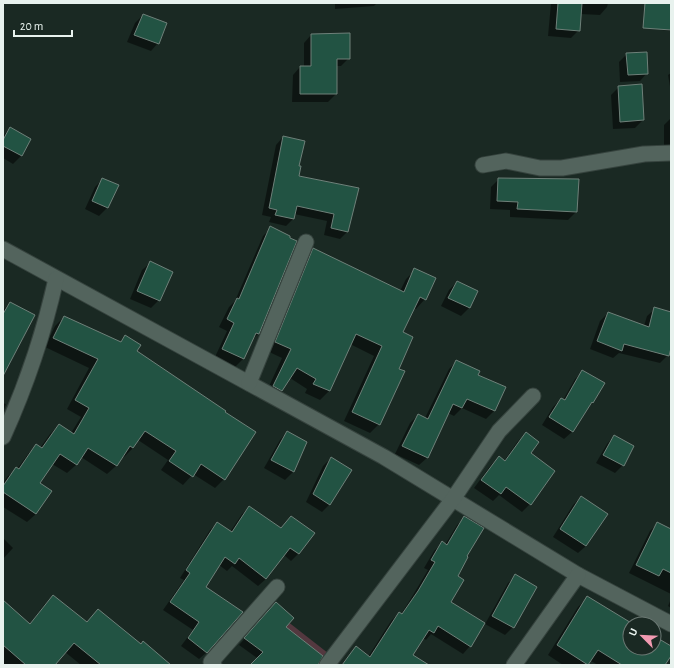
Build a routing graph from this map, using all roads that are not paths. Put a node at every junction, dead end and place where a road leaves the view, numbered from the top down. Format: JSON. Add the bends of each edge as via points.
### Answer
{"nodes":[{"id":1,"x":671,"y":153,"type":"edge"},
{"id":2,"x":483,"y":166,"type":"dead end"},
{"id":3,"x":306,"y":242,"type":"dead end"},
{"id":4,"x":3,"y":249,"type":"edge"},
{"id":5,"x":56,"y":279,"type":"junction"},
{"id":6,"x":249,"y":383,"type":"junction"},
{"id":7,"x":533,"y":396,"type":"dead end"},
{"id":8,"x":3,"y":437,"type":"edge"},
{"id":9,"x":453,"y":499,"type":"junction"},
{"id":10,"x":578,"y":575,"type":"junction"},
{"id":11,"x":277,"y":588,"type":"dead end"},
{"id":12,"x":671,"y":624,"type":"edge"},
{"id":13,"x":212,"y":664,"type":"edge"},
{"id":14,"x":327,"y":665,"type":"edge"},
{"id":15,"x":514,"y":665,"type":"edge"}],
"edges":[{"from":1,"to":2,"type":"street","via":[[644,154],[562,168],[540,168],[506,161]]},
{"from":3,"to":6,"type":"street"},
{"from":4,"to":5,"type":"street"},
{"from":5,"to":6,"type":"street"},
{"from":5,"to":8,"type":"street","via":[[44,329]]},
{"from":6,"to":9,"type":"street","via":[[384,457]]},
{"from":7,"to":9,"type":"street","via":[[499,431]]},
{"from":9,"to":10,"type":"street"},
{"from":9,"to":14,"type":"street"},
{"from":10,"to":12,"type":"street"},
{"from":10,"to":15,"type":"street"},
{"from":11,"to":13,"type":"street"}]}
